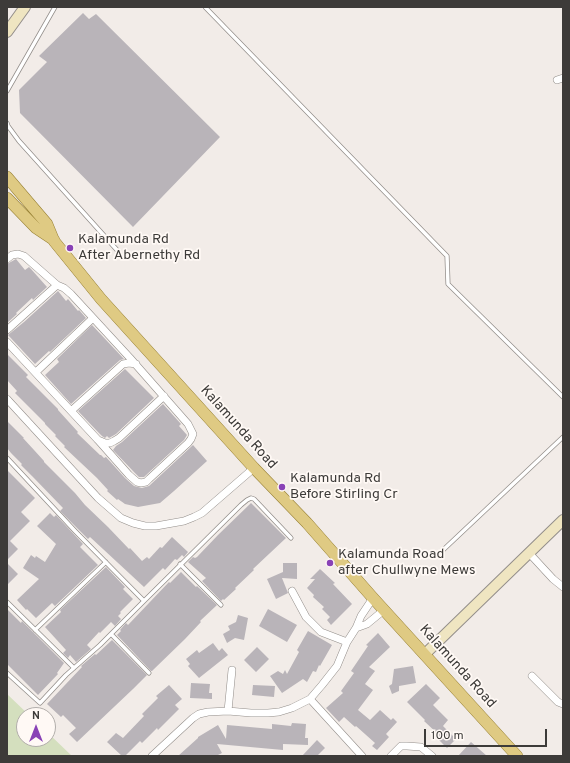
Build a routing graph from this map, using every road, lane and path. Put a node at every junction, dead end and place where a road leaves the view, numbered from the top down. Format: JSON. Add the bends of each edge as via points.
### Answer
{"nodes":[{"id":1,"x":25,"y":7,"type":"edge"},
{"id":2,"x":55,"y":7,"type":"edge"},
{"id":3,"x":205,"y":7,"type":"edge"},
{"id":4,"x":7,"y":32,"type":"edge"},
{"id":5,"x":7,"y":91,"type":"edge"},
{"id":6,"x":7,"y":123,"type":"edge"},
{"id":7,"x":7,"y":177,"type":"edge"},
{"id":8,"x":7,"y":198,"type":"edge"},
{"id":9,"x":54,"y":241,"type":"junction"},
{"id":10,"x":117,"y":250,"type":"dead end"},
{"id":11,"x":7,"y":259,"type":"edge"},
{"id":12,"x":57,"y":285,"type":"junction"},
{"id":13,"x":93,"y":318,"type":"junction"},
{"id":14,"x":7,"y":330,"type":"edge"},
{"id":15,"x":7,"y":342,"type":"edge"},
{"id":16,"x":136,"y":364,"type":"junction"},
{"id":17,"x":36,"y":372,"type":"junction"},
{"id":18,"x":164,"y":396,"type":"junction"},
{"id":19,"x":563,"y":397,"type":"edge"},
{"id":20,"x":7,"y":399,"type":"edge"},
{"id":21,"x":72,"y":411,"type":"junction"},
{"id":22,"x":563,"y":437,"type":"edge"},
{"id":23,"x":97,"y":439,"type":"junction"},
{"id":24,"x":7,"y":458,"type":"edge"},
{"id":25,"x":254,"y":468,"type":"junction"},
{"id":26,"x":563,"y":520,"type":"edge"},
{"id":27,"x":291,"y":538,"type":"dead end"},
{"id":28,"x":442,"y":550,"type":"dead end"},
{"id":29,"x":529,"y":553,"type":"junction"},
{"id":30,"x":106,"y":562,"type":"junction"},
{"id":31,"x":180,"y":564,"type":"junction"},
{"id":32,"x":563,"y":587,"type":"edge"},
{"id":33,"x":292,"y":591,"type":"dead end"},
{"id":34,"x":373,"y":598,"type":"junction"},
{"id":35,"x":144,"y":601,"type":"junction"},
{"id":36,"x":7,"y":602,"type":"edge"},
{"id":37,"x":221,"y":604,"type":"dead end"},
{"id":38,"x":384,"y":610,"type":"junction"},
{"id":39,"x":356,"y":628,"type":"junction"},
{"id":40,"x":35,"y":630,"type":"junction"},
{"id":41,"x":111,"y":634,"type":"junction"},
{"id":42,"x":347,"y":642,"type":"junction"},
{"id":43,"x":425,"y":654,"type":"junction"},
{"id":44,"x":74,"y":668,"type":"junction"},
{"id":45,"x":232,"y":670,"type":"dead end"},
{"id":46,"x":7,"y":673,"type":"edge"},
{"id":47,"x":149,"y":674,"type":"dead end"},
{"id":48,"x":532,"y":676,"type":"dead end"},
{"id":49,"x":310,"y":699,"type":"junction"},
{"id":50,"x":563,"y":704,"type":"edge"},
{"id":51,"x":228,"y":711,"type":"junction"},
{"id":52,"x":152,"y":756,"type":"edge"},
{"id":53,"x":362,"y":756,"type":"edge"},
{"id":54,"x":391,"y":756,"type":"edge"},
{"id":55,"x":432,"y":756,"type":"edge"},
{"id":56,"x":517,"y":756,"type":"edge"}],
"edges":[{"from":1,"to":4,"type":"main road"},
{"from":2,"to":5,"type":"lane"},
{"from":3,"to":19,"type":"lane","via":[[447,256],[448,284]]},
{"from":6,"to":10,"type":"lane","via":[[19,141]]},
{"from":7,"to":9,"type":"main road","name":"Kalamunda Road","via":[[47,224]]},
{"from":8,"to":9,"type":"main road","name":"Kalamunda Road","via":[[36,228]]},
{"from":9,"to":25,"type":"main road","name":"Kalamunda Road","via":[[101,299]]},
{"from":11,"to":12,"type":"street","via":[[12,254],[24,256]]},
{"from":12,"to":13,"type":"street","via":[[72,294]]},
{"from":12,"to":14,"type":"street"},
{"from":13,"to":16,"type":"street"},
{"from":13,"to":17,"type":"street"},
{"from":15,"to":17,"type":"street"},
{"from":16,"to":18,"type":"street"},
{"from":16,"to":21,"type":"street","via":[[123,364]]},
{"from":17,"to":21,"type":"street"},
{"from":18,"to":23,"type":"street","via":[[119,438],[110,443]]},
{"from":18,"to":23,"type":"street","via":[[188,424],[193,434],[188,443],[146,482],[137,482],[133,479]]},
{"from":20,"to":25,"type":"street","via":[[98,498],[121,518],[133,523],[156,526],[194,518],[202,514]]},
{"from":21,"to":23,"type":"street"},
{"from":22,"to":28,"type":"lane"},
{"from":24,"to":30,"type":"lane"},
{"from":25,"to":34,"type":"main road","name":"Kalamunda Road"},
{"from":26,"to":29,"type":"main road"},
{"from":27,"to":31,"type":"lane","via":[[251,498]]},
{"from":29,"to":32,"type":"street"},
{"from":29,"to":43,"type":"main road"},
{"from":30,"to":35,"type":"lane"},
{"from":30,"to":40,"type":"lane"},
{"from":31,"to":35,"type":"lane"},
{"from":31,"to":37,"type":"lane"},
{"from":33,"to":42,"type":"street","via":[[306,617],[321,632]]},
{"from":34,"to":38,"type":"main road","name":"Kalamunda Road"},
{"from":34,"to":39,"type":"street"},
{"from":35,"to":41,"type":"lane"},
{"from":36,"to":40,"type":"lane"},
{"from":38,"to":39,"type":"street","via":[[367,624]]},
{"from":38,"to":43,"type":"main road","name":"Kalamunda Road"},
{"from":39,"to":42,"type":"street"},
{"from":40,"to":44,"type":"lane"},
{"from":41,"to":44,"type":"lane"},
{"from":41,"to":47,"type":"lane"},
{"from":42,"to":49,"type":"street","via":[[337,666]]},
{"from":43,"to":56,"type":"main road","name":"Kalamunda Road"},
{"from":44,"to":46,"type":"lane","via":[[40,703]]},
{"from":45,"to":51,"type":"street"},
{"from":48,"to":50,"type":"street"},
{"from":49,"to":51,"type":"street","via":[[279,712]]},
{"from":49,"to":53,"type":"street"},
{"from":51,"to":52,"type":"street","via":[[208,712],[192,718]]},
{"from":54,"to":55,"type":"street","via":[[401,746],[407,746],[421,747]]}]}
